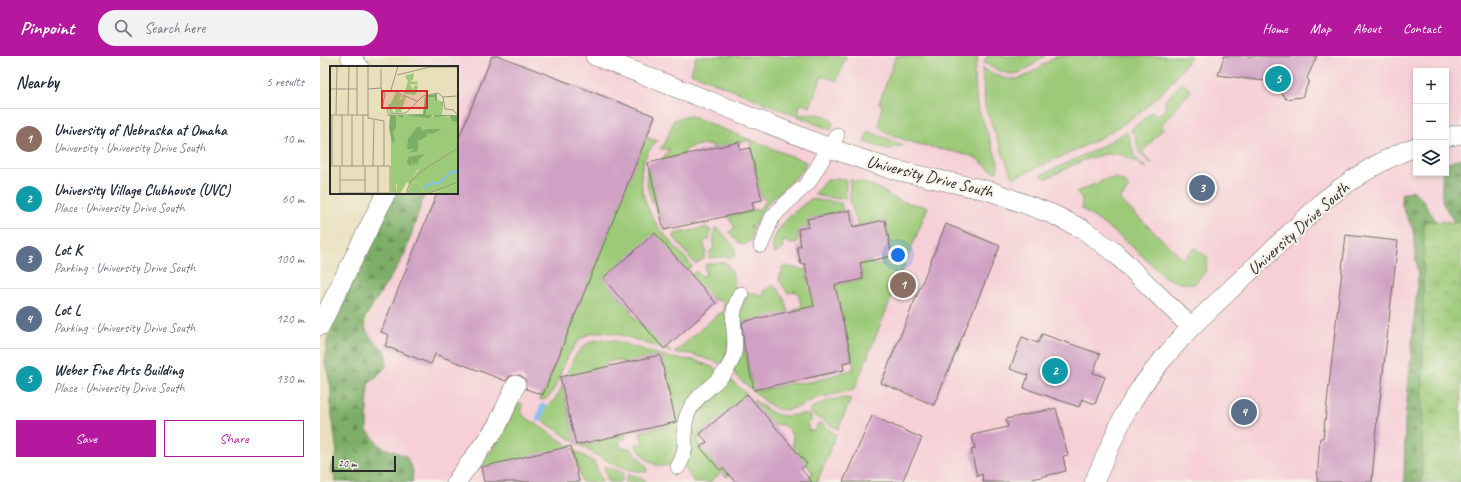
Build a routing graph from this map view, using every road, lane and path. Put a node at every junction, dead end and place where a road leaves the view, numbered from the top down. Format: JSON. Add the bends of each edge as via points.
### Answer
{"nodes":[{"id":1,"x":350,"y":56,"type":"edge"},
{"id":2,"x":595,"y":56,"type":"edge"},
{"id":3,"x":358,"y":66,"type":"edge"},
{"id":4,"x":1461,"y":134,"type":"edge"},
{"id":5,"x":1449,"y":136,"type":"edge"},
{"id":6,"x":834,"y":141,"type":"junction"},
{"id":7,"x":1413,"y":148,"type":"edge"},
{"id":8,"x":386,"y":194,"type":"edge"},
{"id":9,"x":761,"y":245,"type":"dead end"},
{"id":10,"x":741,"y":294,"type":"dead end"},
{"id":11,"x":320,"y":326,"type":"edge"},
{"id":12,"x":1191,"y":327,"type":"junction"},
{"id":13,"x":516,"y":386,"type":"dead end"},
{"id":14,"x":678,"y":467,"type":"dead end"},
{"id":15,"x":456,"y":482,"type":"edge"},
{"id":16,"x":1094,"y":482,"type":"edge"}],
"edges":[{"from":1,"to":3,"type":"street"},
{"from":2,"to":6,"type":"street","name":"University Drive South"},
{"from":4,"to":5,"type":"street"},
{"from":6,"to":9,"type":"street","via":[[808,183],[772,218]]},
{"from":6,"to":12,"type":"street","name":"University Drive South","via":[[890,169],[990,191],[1052,214],[1084,230],[1115,253]]},
{"from":7,"to":12,"type":"street","name":"University Drive South","via":[[1382,162],[1326,199]]},
{"from":8,"to":11,"type":"street"},
{"from":10,"to":14,"type":"street","via":[[732,321],[735,350],[733,358],[721,377],[698,396],[688,414],[685,424],[685,445]]},
{"from":12,"to":16,"type":"street","name":"University Drive South","via":[[1137,394],[1115,434]]},
{"from":13,"to":15,"type":"street","via":[[497,426]]}]}
